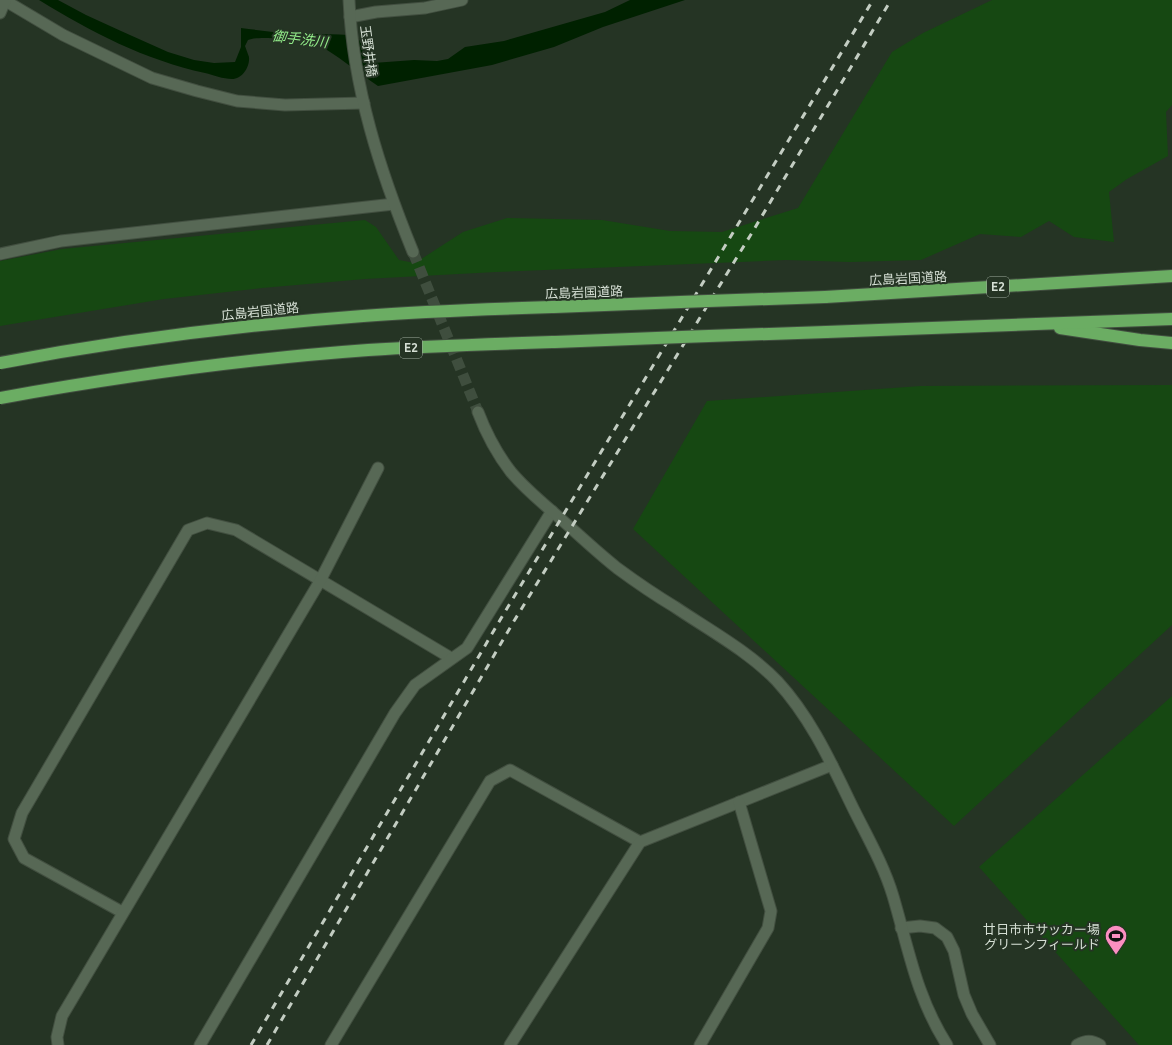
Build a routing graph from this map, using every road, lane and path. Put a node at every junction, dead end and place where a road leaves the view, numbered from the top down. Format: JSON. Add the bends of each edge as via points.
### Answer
{"nodes":[{"id":1,"x":349,"y":0,"type":"edge"},
{"id":2,"x":462,"y":0,"type":"edge"},
{"id":3,"x":4,"y":1,"type":"edge"},
{"id":4,"x":0,"y":13,"type":"edge"},
{"id":5,"x":350,"y":17,"type":"junction"},
{"id":6,"x":364,"y":104,"type":"junction"},
{"id":7,"x":394,"y":204,"type":"junction"},
{"id":8,"x":413,"y":252,"type":"tunnel mouth"},
{"id":9,"x":0,"y":254,"type":"edge"},
{"id":10,"x":1172,"y":276,"type":"edge"},
{"id":11,"x":1172,"y":318,"type":"edge"},
{"id":12,"x":990,"y":326,"type":"junction"},
{"id":13,"x":1172,"y":343,"type":"edge"},
{"id":14,"x":0,"y":363,"type":"edge"},
{"id":15,"x":0,"y":398,"type":"edge"},
{"id":16,"x":478,"y":412,"type":"tunnel mouth"},
{"id":17,"x":378,"y":468,"type":"dead end"},
{"id":18,"x":552,"y":511,"type":"junction"},
{"id":19,"x":320,"y":581,"type":"junction"},
{"id":20,"x":451,"y":658,"type":"junction"},
{"id":21,"x":832,"y":765,"type":"junction"},
{"id":22,"x":739,"y":802,"type":"junction"},
{"id":23,"x":640,"y":842,"type":"junction"},
{"id":24,"x":122,"y":912,"type":"junction"},
{"id":25,"x":901,"y":928,"type":"junction"},
{"id":26,"x":58,"y":1045,"type":"edge"},
{"id":27,"x":200,"y":1045,"type":"edge"},
{"id":28,"x":331,"y":1045,"type":"edge"},
{"id":29,"x":510,"y":1045,"type":"edge"},
{"id":30,"x":700,"y":1045,"type":"edge"},
{"id":31,"x":947,"y":1045,"type":"edge"},
{"id":32,"x":990,"y":1045,"type":"edge"},
{"id":33,"x":1077,"y":1045,"type":"edge"},
{"id":34,"x":1100,"y":1045,"type":"edge"}],
"edges":[{"from":1,"to":5,"type":"street","name":"玉野井橋"},
{"from":2,"to":5,"type":"street","via":[[425,8]]},
{"from":3,"to":4,"type":"street"},
{"from":3,"to":6,"type":"street","via":[[63,35],[152,78],[197,91],[237,101],[285,105]]},
{"from":5,"to":6,"type":"street","name":"玉野井橋","via":[[355,66]]},
{"from":6,"to":7,"type":"street","name":"玉野井橋"},
{"from":7,"to":8,"type":"street","name":"玉野井橋"},
{"from":7,"to":9,"type":"street","via":[[61,241]]},
{"from":10,"to":14,"type":"highway","name":"広島岩国道路","number":"E2","bridge":true,"via":[[825,297],[365,315],[165,336],[66,350]]},
{"from":11,"to":12,"type":"highway","number":"E2"},
{"from":12,"to":13,"type":"highway","via":[[1055,328]]},
{"from":12,"to":15,"type":"highway","number":"E2","bridge":true,"via":[[368,350],[170,370]]},
{"from":16,"to":18,"type":"street","via":[[495,449],[511,472]]},
{"from":17,"to":19,"type":"street"},
{"from":18,"to":20,"type":"street","via":[[467,648]]},
{"from":18,"to":21,"type":"street","via":[[634,581],[734,646],[776,680],[809,722]]},
{"from":19,"to":20,"type":"street"},
{"from":19,"to":24,"type":"street"},
{"from":19,"to":24,"type":"street","via":[[236,530],[207,523],[188,530],[22,813],[14,839],[24,858]]},
{"from":20,"to":27,"type":"street","via":[[415,685],[395,713]]},
{"from":21,"to":22,"type":"street"},
{"from":21,"to":25,"type":"street","via":[[886,874]]},
{"from":22,"to":23,"type":"street"},
{"from":22,"to":30,"type":"street","via":[[771,911],[768,928]]},
{"from":23,"to":28,"type":"street","via":[[510,770],[490,781]]},
{"from":23,"to":29,"type":"street"},
{"from":24,"to":26,"type":"street","via":[[62,1016]]},
{"from":25,"to":31,"type":"street","via":[[922,998],[936,1029]]},
{"from":25,"to":32,"type":"street","via":[[935,928],[947,937],[954,951],[966,1000]]},
{"from":33,"to":34,"type":"street","via":[[1086,1041],[1094,1041]]}]}
